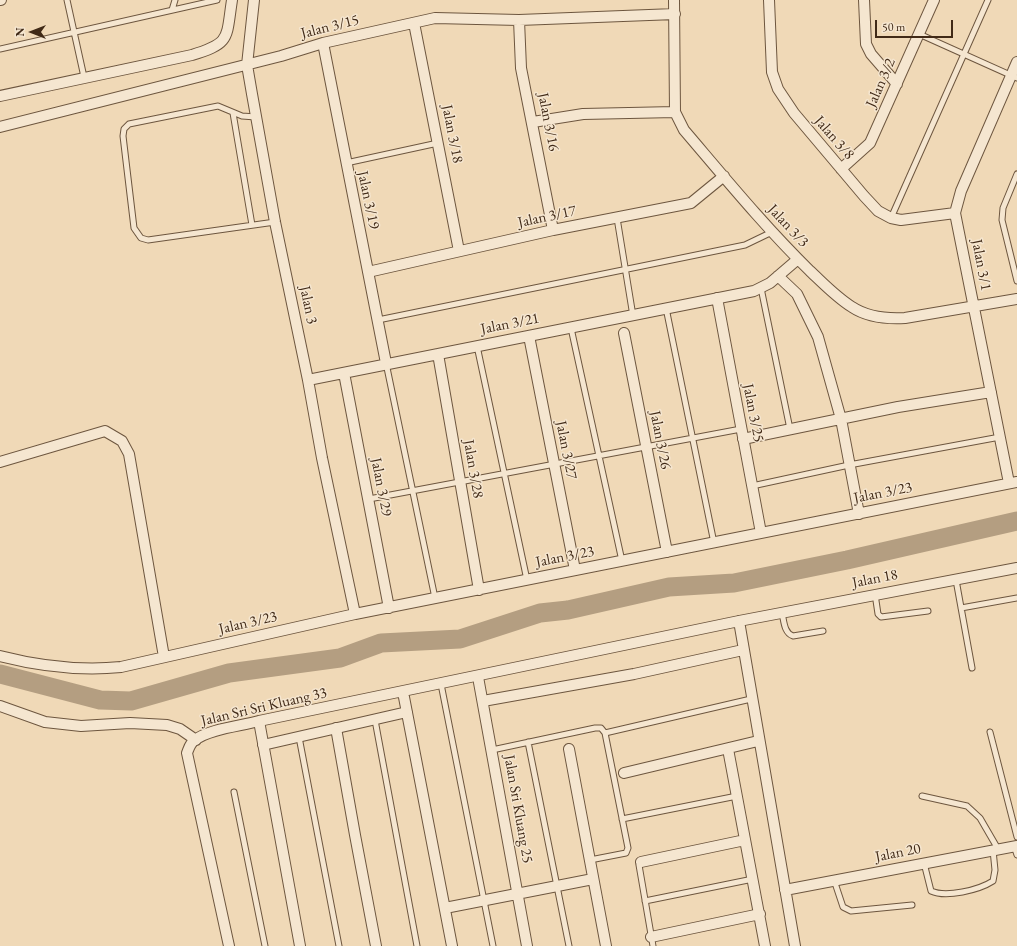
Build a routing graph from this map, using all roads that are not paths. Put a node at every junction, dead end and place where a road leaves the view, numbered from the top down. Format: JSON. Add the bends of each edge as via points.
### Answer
{"nodes":[{"id":1,"x":67,"y":0,"type":"edge"},
{"id":2,"x":175,"y":0,"type":"edge"},
{"id":3,"x":217,"y":0,"type":"edge"},
{"id":4,"x":232,"y":0,"type":"edge"},
{"id":5,"x":254,"y":0,"type":"edge"},
{"id":6,"x":674,"y":0,"type":"edge"},
{"id":7,"x":769,"y":0,"type":"edge"},
{"id":8,"x":864,"y":0,"type":"edge"},
{"id":9,"x":934,"y":0,"type":"edge"},
{"id":10,"x":988,"y":0,"type":"edge"},
{"id":11,"x":172,"y":10,"type":"junction"},
{"id":12,"x":675,"y":14,"type":"junction"},
{"id":13,"x":518,"y":20,"type":"junction"},
{"id":14,"x":414,"y":23,"type":"junction"},
{"id":15,"x":74,"y":32,"type":"junction"},
{"id":16,"x":919,"y":34,"type":"junction"},
{"id":17,"x":323,"y":43,"type":"junction"},
{"id":18,"x":0,"y":49,"type":"edge"},
{"id":19,"x":964,"y":54,"type":"junction"},
{"id":20,"x":1017,"y":62,"type":"edge"},
{"id":21,"x":247,"y":65,"type":"junction"},
{"id":22,"x":1014,"y":76,"type":"edge"},
{"id":23,"x":84,"y":77,"type":"junction"},
{"id":24,"x":897,"y":84,"type":"junction"},
{"id":25,"x":0,"y":96,"type":"edge"},
{"id":26,"x":675,"y":112,"type":"junction"},
{"id":27,"x":234,"y":113,"type":"junction"},
{"id":28,"x":256,"y":117,"type":"junction"},
{"id":29,"x":533,"y":122,"type":"junction"},
{"id":30,"x":0,"y":127,"type":"edge"},
{"id":31,"x":438,"y":143,"type":"junction"},
{"id":32,"x":345,"y":163,"type":"junction"},
{"id":33,"x":842,"y":169,"type":"junction"},
{"id":34,"x":1017,"y":174,"type":"edge"},
{"id":35,"x":724,"y":176,"type":"junction"},
{"id":36,"x":955,"y":213,"type":"junction"},
{"id":37,"x":617,"y":218,"type":"junction"},
{"id":38,"x":891,"y":218,"type":"junction"},
{"id":39,"x":275,"y":222,"type":"junction"},
{"id":40,"x":252,"y":225,"type":"junction"},
{"id":41,"x":553,"y":230,"type":"junction"},
{"id":42,"x":772,"y":232,"type":"junction"},
{"id":43,"x":459,"y":251,"type":"junction"},
{"id":44,"x":798,"y":259,"type":"junction"},
{"id":45,"x":624,"y":268,"type":"junction"},
{"id":46,"x":368,"y":272,"type":"junction"},
{"id":47,"x":778,"y":276,"type":"junction"},
{"id":48,"x":1017,"y":281,"type":"edge"},
{"id":49,"x":761,"y":288,"type":"junction"},
{"id":50,"x":717,"y":298,"type":"junction"},
{"id":51,"x":1017,"y":299,"type":"edge"},
{"id":52,"x":974,"y":307,"type":"junction"},
{"id":53,"x":666,"y":308,"type":"junction"},
{"id":54,"x":633,"y":316,"type":"junction"},
{"id":55,"x":377,"y":320,"type":"junction"},
{"id":56,"x":571,"y":327,"type":"junction"},
{"id":57,"x":624,"y":333,"type":"dead end"},
{"id":58,"x":529,"y":336,"type":"junction"},
{"id":59,"x":477,"y":346,"type":"junction"},
{"id":60,"x":438,"y":354,"type":"junction"},
{"id":61,"x":386,"y":363,"type":"junction"},
{"id":62,"x":344,"y":372,"type":"junction"},
{"id":63,"x":308,"y":380,"type":"junction"},
{"id":64,"x":991,"y":392,"type":"junction"},
{"id":65,"x":841,"y":419,"type":"junction"},
{"id":66,"x":790,"y":429,"type":"junction"},
{"id":67,"x":742,"y":434,"type":"junction"},
{"id":68,"x":1000,"y":437,"type":"junction"},
{"id":69,"x":694,"y":438,"type":"junction"},
{"id":70,"x":646,"y":447,"type":"junction"},
{"id":71,"x":598,"y":456,"type":"junction"},
{"id":72,"x":0,"y":462,"type":"edge"},
{"id":73,"x":554,"y":464,"type":"junction"},
{"id":74,"x":849,"y":465,"type":"junction"},
{"id":75,"x":505,"y":473,"type":"junction"},
{"id":76,"x":460,"y":482,"type":"junction"},
{"id":77,"x":1013,"y":482,"type":"edge"},
{"id":78,"x":752,"y":486,"type":"junction"},
{"id":79,"x":412,"y":491,"type":"junction"},
{"id":80,"x":369,"y":499,"type":"junction"},
{"id":81,"x":859,"y":514,"type":"junction"},
{"id":82,"x":761,"y":533,"type":"junction"},
{"id":83,"x":714,"y":543,"type":"junction"},
{"id":84,"x":667,"y":552,"type":"junction"},
{"id":85,"x":622,"y":561,"type":"junction"},
{"id":86,"x":1017,"y":568,"type":"edge"},
{"id":87,"x":575,"y":570,"type":"junction"},
{"id":88,"x":527,"y":580,"type":"junction"},
{"id":89,"x":956,"y":580,"type":"junction"},
{"id":90,"x":479,"y":590,"type":"junction"},
{"id":91,"x":875,"y":594,"type":"junction"},
{"id":92,"x":435,"y":598,"type":"junction"},
{"id":93,"x":1017,"y":598,"type":"edge"},
{"id":94,"x":389,"y":608,"type":"junction"},
{"id":95,"x":961,"y":608,"type":"junction"},
{"id":96,"x":928,"y":611,"type":"dead end"},
{"id":97,"x":782,"y":613,"type":"junction"},
{"id":98,"x":355,"y":614,"type":"junction"},
{"id":99,"x":739,"y":621,"type":"junction"},
{"id":100,"x":823,"y":630,"type":"dead end"},
{"id":101,"x":743,"y":650,"type":"junction"},
{"id":102,"x":0,"y":656,"type":"edge"},
{"id":103,"x":164,"y":657,"type":"junction"},
{"id":104,"x":972,"y":668,"type":"dead end"},
{"id":105,"x":478,"y":677,"type":"junction"},
{"id":106,"x":441,"y":684,"type":"junction"},
{"id":107,"x":403,"y":692,"type":"junction"},
{"id":108,"x":751,"y":699,"type":"junction"},
{"id":109,"x":483,"y":701,"type":"junction"},
{"id":110,"x":0,"y":706,"type":"edge"},
{"id":111,"x":407,"y":712,"type":"junction"},
{"id":112,"x":374,"y":720,"type":"junction"},
{"id":113,"x":259,"y":721,"type":"junction"},
{"id":114,"x":336,"y":728,"type":"junction"},
{"id":115,"x":990,"y":732,"type":"dead end"},
{"id":116,"x":605,"y":733,"type":"junction"},
{"id":117,"x":299,"y":736,"type":"junction"},
{"id":118,"x":196,"y":740,"type":"junction"},
{"id":119,"x":758,"y":741,"type":"junction"},
{"id":120,"x":528,"y":742,"type":"junction"},
{"id":121,"x":263,"y":745,"type":"junction"},
{"id":122,"x":569,"y":749,"type":"dead end"},
{"id":123,"x":728,"y":749,"type":"junction"},
{"id":124,"x":492,"y":750,"type":"junction"},
{"id":125,"x":624,"y":773,"type":"dead end"},
{"id":126,"x":234,"y":792,"type":"dead end"},
{"id":127,"x":737,"y":796,"type":"junction"},
{"id":128,"x":922,"y":796,"type":"dead end"},
{"id":129,"x":622,"y":819,"type":"junction"},
{"id":130,"x":1015,"y":824,"type":"edge"},
{"id":131,"x":746,"y":840,"type":"junction"},
{"id":132,"x":1016,"y":846,"type":"edge"},
{"id":133,"x":996,"y":850,"type":"junction"},
{"id":134,"x":590,"y":860,"type":"junction"},
{"id":135,"x":641,"y":862,"type":"joint"},
{"id":136,"x":924,"y":863,"type":"junction"},
{"id":137,"x":593,"y":879,"type":"junction"},
{"id":138,"x":753,"y":879,"type":"junction"},
{"id":139,"x":834,"y":880,"type":"junction"},
{"id":140,"x":557,"y":886,"type":"junction"},
{"id":141,"x":785,"y":890,"type":"junction"},
{"id":142,"x":518,"y":894,"type":"junction"},
{"id":143,"x":484,"y":901,"type":"junction"},
{"id":144,"x":645,"y":902,"type":"junction"},
{"id":145,"x":912,"y":905,"type":"dead end"},
{"id":146,"x":445,"y":908,"type":"junction"},
{"id":147,"x":760,"y":914,"type":"junction"},
{"id":148,"x":652,"y":942,"type":"edge"},
{"id":149,"x":228,"y":946,"type":"edge"},
{"id":150,"x":264,"y":946,"type":"edge"},
{"id":151,"x":300,"y":946,"type":"edge"},
{"id":152,"x":339,"y":946,"type":"edge"},
{"id":153,"x":376,"y":946,"type":"edge"},
{"id":154,"x":417,"y":946,"type":"edge"},
{"id":155,"x":452,"y":946,"type":"edge"},
{"id":156,"x":493,"y":946,"type":"edge"},
{"id":157,"x":528,"y":946,"type":"edge"},
{"id":158,"x":569,"y":946,"type":"edge"},
{"id":159,"x":606,"y":946,"type":"edge"},
{"id":160,"x":765,"y":946,"type":"edge"},
{"id":161,"x":795,"y":946,"type":"edge"}],
"edges":[{"from":1,"to":15,"type":"lane"},
{"from":2,"to":11,"type":"lane"},
{"from":3,"to":11,"type":"lane"},
{"from":4,"to":23,"type":"street","via":[[226,37],[221,44],[192,55]]},
{"from":5,"to":21,"type":"street","name":"Jalan 3"},
{"from":6,"to":12,"type":"street","name":"Jalan 3/3"},
{"from":7,"to":33,"type":"street","name":"Jalan 3/8","via":[[772,72],[778,89],[794,113]]},
{"from":8,"to":24,"type":"street","via":[[866,44],[871,54]]},
{"from":9,"to":16,"type":"street","name":"Jalan 3/2"},
{"from":10,"to":19,"type":"lane"},
{"from":11,"to":15,"type":"lane"},
{"from":12,"to":13,"type":"street","name":"Jalan 3/15"},
{"from":12,"to":26,"type":"street","name":"Jalan 3/3"},
{"from":13,"to":14,"type":"street","name":"Jalan 3/15","via":[[435,18]]},
{"from":13,"to":29,"type":"street","name":"Jalan 3/16","via":[[521,68]]},
{"from":14,"to":17,"type":"street","name":"Jalan 3/15"},
{"from":14,"to":31,"type":"street","name":"Jalan 3/18"},
{"from":15,"to":18,"type":"lane"},
{"from":15,"to":23,"type":"lane"},
{"from":16,"to":19,"type":"lane"},
{"from":16,"to":24,"type":"street","name":"Jalan 3/2"},
{"from":17,"to":21,"type":"street","name":"Jalan 3/15"},
{"from":17,"to":32,"type":"street","name":"Jalan 3/19"},
{"from":19,"to":22,"type":"lane"},
{"from":19,"to":38,"type":"lane"},
{"from":20,"to":22,"type":"street","name":"Jalan 3/1"},
{"from":21,"to":28,"type":"street","name":"Jalan 3"},
{"from":21,"to":30,"type":"street","name":"Jalan 3/15"},
{"from":22,"to":36,"type":"street","name":"Jalan 3/1","via":[[960,191]]},
{"from":23,"to":25,"type":"street"},
{"from":24,"to":33,"type":"street","name":"Jalan 3/2","via":[[870,143]]},
{"from":26,"to":29,"type":"street","via":[[583,114]]},
{"from":26,"to":35,"type":"street","name":"Jalan 3/3","via":[[684,130]]},
{"from":27,"to":28,"type":"lane"},
{"from":27,"to":40,"type":"lane"},
{"from":27,"to":40,"type":"lane","via":[[218,106],[129,124],[124,129],[134,228],[141,238],[148,240]]},
{"from":28,"to":39,"type":"street","name":"Jalan 3"},
{"from":29,"to":41,"type":"street","name":"Jalan 3/16"},
{"from":31,"to":32,"type":"lane"},
{"from":31,"to":43,"type":"street","name":"Jalan 3/18"},
{"from":32,"to":46,"type":"street","name":"Jalan 3/19"},
{"from":33,"to":38,"type":"street","name":"Jalan 3/8","via":[[878,211]]},
{"from":34,"to":48,"type":"lane","via":[[1002,214]]},
{"from":35,"to":37,"type":"street","name":"Jalan 3/17","via":[[691,203]]},
{"from":35,"to":42,"type":"street","name":"Jalan 3/3"},
{"from":36,"to":38,"type":"street","via":[[901,220]]},
{"from":36,"to":52,"type":"street","name":"Jalan 3/1"},
{"from":37,"to":41,"type":"street","name":"Jalan 3/17"},
{"from":37,"to":45,"type":"lane"},
{"from":39,"to":40,"type":"lane"},
{"from":39,"to":63,"type":"street","name":"Jalan 3"},
{"from":41,"to":43,"type":"street","name":"Jalan 3/17"},
{"from":42,"to":44,"type":"street","name":"Jalan 3/3"},
{"from":42,"to":45,"type":"lane","via":[[745,245]]},
{"from":43,"to":46,"type":"street","name":"Jalan 3/17"},
{"from":44,"to":47,"type":"street"},
{"from":44,"to":52,"type":"street","name":"Jalan 3/3","via":[[835,295],[853,308],[874,316],[889,319],[905,318]]},
{"from":45,"to":54,"type":"lane"},
{"from":45,"to":55,"type":"lane"},
{"from":46,"to":55,"type":"street","name":"Jalan 3/19"},
{"from":47,"to":49,"type":"street"},
{"from":47,"to":65,"type":"street","via":[[797,294],[812,321]]},
{"from":49,"to":50,"type":"street","name":"Jalan 3/21"},
{"from":49,"to":66,"type":"lane"},
{"from":50,"to":53,"type":"street","name":"Jalan 3/21"},
{"from":50,"to":67,"type":"street","name":"Jalan 3/25"},
{"from":51,"to":52,"type":"street","name":"Jalan 3/3"},
{"from":52,"to":64,"type":"street","name":"Jalan 3/1"},
{"from":53,"to":54,"type":"street","name":"Jalan 3/21"},
{"from":53,"to":69,"type":"lane"},
{"from":54,"to":56,"type":"street","name":"Jalan 3/21"},
{"from":55,"to":61,"type":"street","name":"Jalan 3/19"},
{"from":56,"to":58,"type":"street","name":"Jalan 3/21"},
{"from":56,"to":71,"type":"lane"},
{"from":57,"to":70,"type":"street","name":"Jalan 3/26"},
{"from":58,"to":59,"type":"street","name":"Jalan 3/21"},
{"from":58,"to":73,"type":"street","name":"Jalan 3/27"},
{"from":59,"to":60,"type":"street","name":"Jalan 3/21"},
{"from":59,"to":75,"type":"lane"},
{"from":60,"to":61,"type":"street","name":"Jalan 3/21"},
{"from":60,"to":76,"type":"street","name":"Jalan 3/28"},
{"from":61,"to":62,"type":"street","name":"Jalan 3/21"},
{"from":61,"to":79,"type":"lane"},
{"from":62,"to":63,"type":"street","name":"Jalan 3/21"},
{"from":62,"to":80,"type":"street","name":"Jalan 3/29"},
{"from":63,"to":98,"type":"street","name":"Jalan 3"},
{"from":64,"to":65,"type":"street"},
{"from":64,"to":68,"type":"street","name":"Jalan 3/1"},
{"from":65,"to":66,"type":"street"},
{"from":65,"to":74,"type":"street"},
{"from":66,"to":67,"type":"street"},
{"from":67,"to":69,"type":"lane"},
{"from":67,"to":78,"type":"street","name":"Jalan 3/25"},
{"from":68,"to":74,"type":"lane"},
{"from":68,"to":77,"type":"street","name":"Jalan 3/1"},
{"from":69,"to":70,"type":"lane"},
{"from":69,"to":83,"type":"lane"},
{"from":70,"to":71,"type":"lane"},
{"from":70,"to":84,"type":"street","name":"Jalan 3/26"},
{"from":71,"to":73,"type":"lane"},
{"from":71,"to":85,"type":"lane"},
{"from":72,"to":103,"type":"street","via":[[105,431],[122,441],[129,454]]},
{"from":73,"to":75,"type":"lane"},
{"from":73,"to":87,"type":"street","name":"Jalan 3/27"},
{"from":74,"to":78,"type":"lane"},
{"from":74,"to":81,"type":"street"},
{"from":75,"to":76,"type":"lane"},
{"from":75,"to":88,"type":"lane"},
{"from":76,"to":79,"type":"lane"},
{"from":76,"to":90,"type":"street","name":"Jalan 3/28"},
{"from":77,"to":81,"type":"street","name":"Jalan 3/23"},
{"from":78,"to":82,"type":"street","name":"Jalan 3/25"},
{"from":79,"to":80,"type":"lane"},
{"from":79,"to":92,"type":"lane"},
{"from":80,"to":94,"type":"street","name":"Jalan 3/29"},
{"from":81,"to":82,"type":"street","name":"Jalan 3/23"},
{"from":82,"to":83,"type":"street","name":"Jalan 3/23"},
{"from":83,"to":84,"type":"street","name":"Jalan 3/23"},
{"from":84,"to":85,"type":"street","name":"Jalan 3/23"},
{"from":85,"to":87,"type":"street","name":"Jalan 3/23"},
{"from":86,"to":89,"type":"street","name":"Jalan 18"},
{"from":87,"to":88,"type":"street","name":"Jalan 3/23"},
{"from":88,"to":90,"type":"street","name":"Jalan 3/23"},
{"from":89,"to":91,"type":"street","name":"Jalan 18"},
{"from":89,"to":95,"type":"lane"},
{"from":90,"to":92,"type":"street","name":"Jalan 3/23"},
{"from":91,"to":96,"type":"lane","via":[[881,618]]},
{"from":91,"to":97,"type":"street","name":"Jalan 18"},
{"from":92,"to":94,"type":"street","name":"Jalan 3/23"},
{"from":93,"to":95,"type":"lane"},
{"from":94,"to":98,"type":"street","name":"Jalan 3/23"},
{"from":95,"to":104,"type":"lane"},
{"from":97,"to":99,"type":"street","name":"Jalan 18"},
{"from":97,"to":100,"type":"lane","via":[[789,635]]},
{"from":98,"to":103,"type":"street","name":"Jalan 3/23"},
{"from":99,"to":101,"type":"street"},
{"from":99,"to":105,"type":"street","name":"Jalan 18"},
{"from":101,"to":108,"type":"street"},
{"from":101,"to":109,"type":"street","via":[[634,674]]},
{"from":102,"to":103,"type":"street","name":"Jalan 3/23","via":[[69,668],[103,669]]},
{"from":105,"to":106,"type":"street","name":"Jalan Sri Sri Kluang 33"},
{"from":105,"to":109,"type":"street","name":"Jalan Sri Kluang 25"},
{"from":106,"to":107,"type":"street","name":"Jalan Sri Sri Kluang 33"},
{"from":106,"to":143,"type":"lane"},
{"from":107,"to":111,"type":"street"},
{"from":107,"to":113,"type":"street","name":"Jalan Sri Sri Kluang 33"},
{"from":108,"to":116,"type":"lane"},
{"from":108,"to":119,"type":"street"},
{"from":109,"to":124,"type":"street","name":"Jalan Sri Kluang 25"},
{"from":110,"to":118,"type":"street","via":[[45,722],[81,726],[130,723],[167,725],[180,729]]},
{"from":111,"to":112,"type":"street"},
{"from":111,"to":146,"type":"street"},
{"from":112,"to":114,"type":"street"},
{"from":112,"to":154,"type":"lane"},
{"from":113,"to":118,"type":"street","name":"Jalan Sri Sri Kluang 33","via":[[206,734]]},
{"from":113,"to":121,"type":"street"},
{"from":114,"to":117,"type":"street"},
{"from":114,"to":153,"type":"street"},
{"from":115,"to":130,"type":"lane"},
{"from":116,"to":120,"type":"lane","via":[[601,728],[595,728]]},
{"from":116,"to":129,"type":"lane"},
{"from":117,"to":121,"type":"street"},
{"from":117,"to":152,"type":"lane"},
{"from":118,"to":149,"type":"street","name":"Jalan Sri Sri Kluang 33","via":[[187,753]]},
{"from":119,"to":123,"type":"street"},
{"from":119,"to":141,"type":"street"},
{"from":120,"to":124,"type":"lane"},
{"from":120,"to":140,"type":"lane"},
{"from":121,"to":151,"type":"street"},
{"from":122,"to":134,"type":"street"},
{"from":123,"to":125,"type":"street"},
{"from":123,"to":127,"type":"street"},
{"from":124,"to":142,"type":"street","name":"Jalan Sri Kluang 25"},
{"from":126,"to":150,"type":"lane"},
{"from":127,"to":129,"type":"lane"},
{"from":127,"to":131,"type":"street"},
{"from":128,"to":133,"type":"lane","via":[[967,806],[980,818]]},
{"from":129,"to":134,"type":"lane","via":[[628,848],[626,853]]},
{"from":130,"to":132,"type":"lane"},
{"from":131,"to":135,"type":"street"},
{"from":131,"to":138,"type":"street"},
{"from":132,"to":133,"type":"street","name":"Jalan 20"},
{"from":133,"to":136,"type":"street","name":"Jalan 20"},
{"from":133,"to":136,"type":"lane","via":[[993,881],[984,887],[938,894],[931,891]]},
{"from":134,"to":137,"type":"street"},
{"from":135,"to":144,"type":"lane","via":[[639,865]]},
{"from":136,"to":139,"type":"street","name":"Jalan 20"},
{"from":137,"to":140,"type":"street"},
{"from":137,"to":159,"type":"street"},
{"from":138,"to":144,"type":"lane"},
{"from":138,"to":147,"type":"street"},
{"from":139,"to":141,"type":"street","name":"Jalan 20"},
{"from":139,"to":145,"type":"lane","via":[[843,907],[851,911]]},
{"from":140,"to":142,"type":"street"},
{"from":140,"to":158,"type":"lane"},
{"from":141,"to":161,"type":"street"},
{"from":142,"to":143,"type":"street"},
{"from":142,"to":157,"type":"street","name":"Jalan Sri Kluang 25"},
{"from":143,"to":146,"type":"street"},
{"from":143,"to":156,"type":"lane"},
{"from":144,"to":148,"type":"lane"},
{"from":146,"to":155,"type":"street"},
{"from":147,"to":148,"type":"street"},
{"from":147,"to":160,"type":"street"}]}
